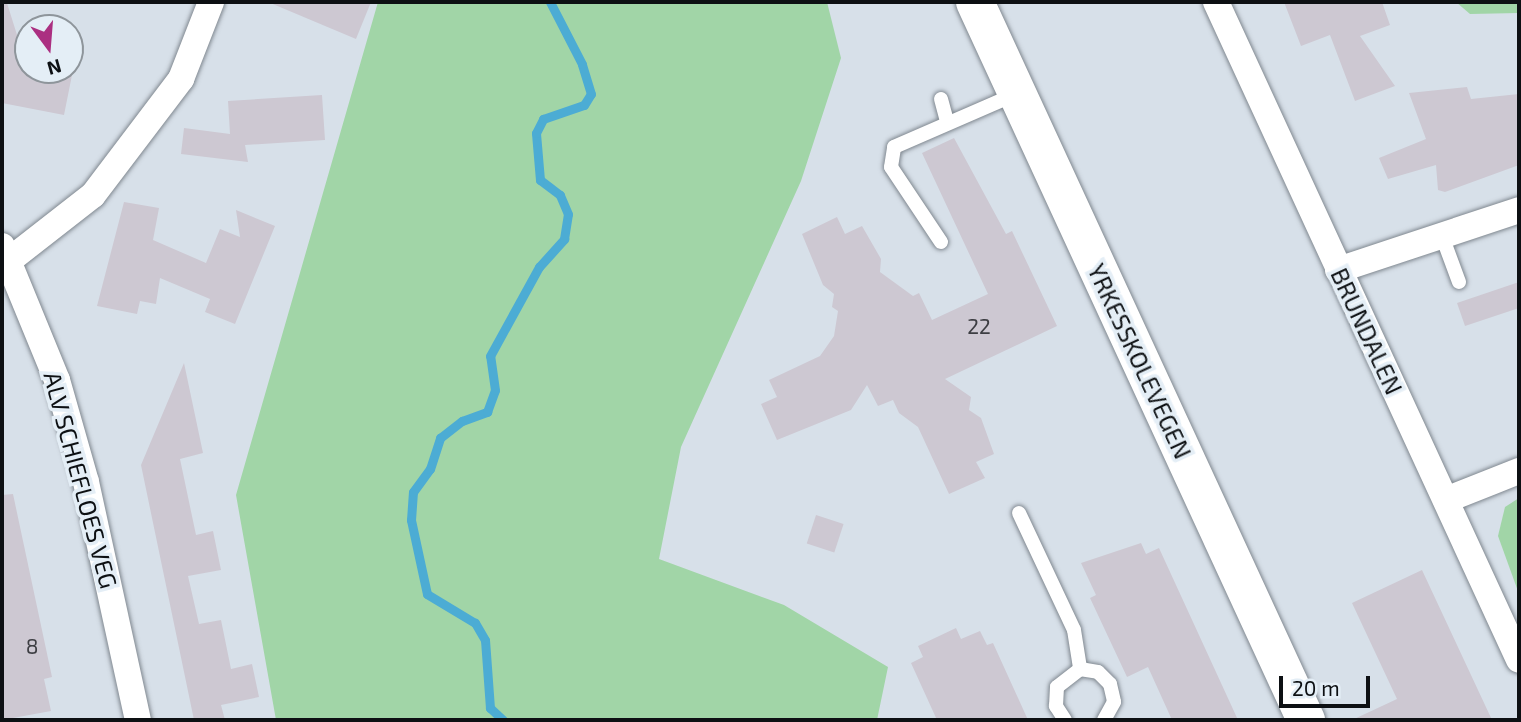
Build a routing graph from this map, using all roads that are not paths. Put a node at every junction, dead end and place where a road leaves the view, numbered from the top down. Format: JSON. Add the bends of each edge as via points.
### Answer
{"nodes":[{"id":1,"x":211,"y":2,"type":"edge"},
{"id":2,"x":975,"y":2,"type":"edge"},
{"id":3,"x":1216,"y":2,"type":"edge"},
{"id":4,"x":1017,"y":94,"type":"junction"},
{"id":5,"x":941,"y":99,"type":"dead end"},
{"id":6,"x":947,"y":122,"type":"junction"},
{"id":7,"x":1519,"y":210,"type":"edge"},
{"id":8,"x":1442,"y":236,"type":"junction"},
{"id":9,"x":941,"y":242,"type":"dead end"},
{"id":10,"x":4,"y":258,"type":"edge"},
{"id":11,"x":1338,"y":270,"type":"junction"},
{"id":12,"x":1459,"y":282,"type":"dead end"},
{"id":13,"x":1519,"y":471,"type":"edge"},
{"id":14,"x":1446,"y":500,"type":"junction"},
{"id":15,"x":1019,"y":513,"type":"dead end"},
{"id":16,"x":1519,"y":660,"type":"edge"},
{"id":17,"x":1080,"y":669,"type":"junction"},
{"id":18,"x":138,"y":720,"type":"edge"},
{"id":19,"x":1065,"y":720,"type":"edge"},
{"id":20,"x":1104,"y":720,"type":"edge"},
{"id":21,"x":1306,"y":720,"type":"edge"}],
"edges":[{"from":1,"to":10,"type":"street","via":[[181,79],[93,195]]},
{"from":2,"to":4,"type":"street","name":"YRKESSKOLEVEGEN"},
{"from":3,"to":11,"type":"street","name":"BRUNDALEN"},
{"from":4,"to":6,"type":"lane"},
{"from":4,"to":21,"type":"street","name":"YRKESSKOLEVEGEN"},
{"from":5,"to":6,"type":"lane"},
{"from":6,"to":9,"type":"lane","via":[[894,147],[891,167]]},
{"from":7,"to":8,"type":"street"},
{"from":8,"to":11,"type":"street"},
{"from":8,"to":12,"type":"lane"},
{"from":10,"to":18,"type":"street","name":"ALV SCHIEFLOES VEG","via":[[57,380],[86,482]]},
{"from":11,"to":14,"type":"street","name":"BRUNDALEN"},
{"from":13,"to":14,"type":"street"},
{"from":14,"to":16,"type":"street","name":"BRUNDALEN"},
{"from":15,"to":17,"type":"lane","via":[[1074,630]]},
{"from":17,"to":19,"type":"lane","via":[[1058,687],[1056,706]]},
{"from":17,"to":20,"type":"lane","via":[[1098,672],[1111,684],[1114,702]]}]}
